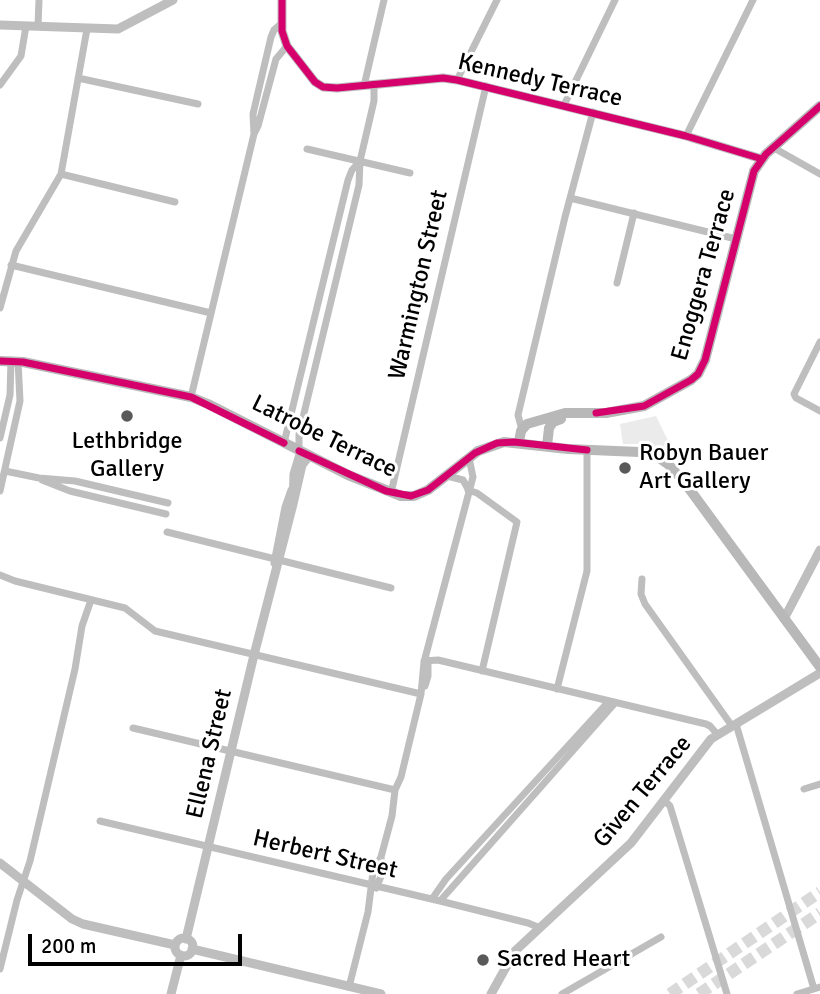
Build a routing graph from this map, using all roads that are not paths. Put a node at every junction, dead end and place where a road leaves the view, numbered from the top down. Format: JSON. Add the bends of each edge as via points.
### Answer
{"nodes":[{"id":1,"x":38,"y":0,"type":"edge"},
{"id":2,"x":173,"y":0,"type":"edge"},
{"id":3,"x":282,"y":0,"type":"edge"},
{"id":4,"x":384,"y":0,"type":"edge"},
{"id":5,"x":497,"y":0,"type":"edge"},
{"id":6,"x":615,"y":0,"type":"edge"},
{"id":7,"x":753,"y":0,"type":"edge"},
{"id":8,"x":282,"y":23,"type":"junction"},
{"id":9,"x":0,"y":25,"type":"edge"},
{"id":10,"x":26,"y":26,"type":"junction"},
{"id":11,"x":38,"y":26,"type":"junction"},
{"id":12,"x":87,"y":29,"type":"junction"},
{"id":13,"x":287,"y":47,"type":"junction"},
{"id":14,"x":78,"y":78,"type":"junction"},
{"id":15,"x":457,"y":80,"type":"junction"},
{"id":16,"x":0,"y":85,"type":"edge"},
{"id":17,"x":369,"y":85,"type":"junction"},
{"id":18,"x":486,"y":86,"type":"junction"},
{"id":19,"x":198,"y":104,"type":"dead end"},
{"id":20,"x":564,"y":105,"type":"junction"},
{"id":21,"x":820,"y":106,"type":"edge"},
{"id":22,"x":593,"y":112,"type":"junction"},
{"id":23,"x":254,"y":134,"type":"junction"},
{"id":24,"x":686,"y":136,"type":"junction"},
{"id":25,"x":774,"y":148,"type":"junction"},
{"id":26,"x":307,"y":149,"type":"dead end"},
{"id":27,"x":762,"y":159,"type":"junction"},
{"id":28,"x":360,"y":162,"type":"junction"},
{"id":29,"x":410,"y":173,"type":"dead end"},
{"id":30,"x":61,"y":174,"type":"junction"},
{"id":31,"x":820,"y":174,"type":"edge"},
{"id":32,"x":570,"y":198,"type":"junction"},
{"id":33,"x":175,"y":202,"type":"dead end"},
{"id":34,"x":634,"y":214,"type":"junction"},
{"id":35,"x":736,"y":239,"type":"junction"},
{"id":36,"x":333,"y":245,"type":"junction"},
{"id":37,"x":343,"y":248,"type":"junction"},
{"id":38,"x":11,"y":265,"type":"junction"},
{"id":39,"x":617,"y":283,"type":"dead end"},
{"id":40,"x":0,"y":308,"type":"edge"},
{"id":41,"x":211,"y":313,"type":"junction"},
{"id":42,"x":820,"y":342,"type":"edge"},
{"id":43,"x":308,"y":349,"type":"junction"},
{"id":44,"x":319,"y":352,"type":"junction"},
{"id":45,"x":10,"y":363,"type":"edge"},
{"id":46,"x":18,"y":379,"type":"junction"},
{"id":47,"x":10,"y":395,"type":"junction"},
{"id":48,"x":191,"y":397,"type":"junction"},
{"id":49,"x":521,"y":408,"type":"junction"},
{"id":50,"x":820,"y":411,"type":"edge"},
{"id":51,"x":596,"y":413,"type":"junction"},
{"id":52,"x":532,"y":423,"type":"junction"},
{"id":53,"x":522,"y":430,"type":"junction"},
{"id":54,"x":0,"y":438,"type":"edge"},
{"id":55,"x":547,"y":441,"type":"junction"},
{"id":56,"x":519,"y":442,"type":"junction"},
{"id":57,"x":284,"y":443,"type":"junction"},
{"id":58,"x":587,"y":450,"type":"junction"},
{"id":59,"x":303,"y":453,"type":"junction"},
{"id":60,"x":469,"y":458,"type":"junction"},
{"id":61,"x":5,"y":471,"type":"junction"},
{"id":62,"x":447,"y":476,"type":"junction"},
{"id":63,"x":294,"y":477,"type":"junction"},
{"id":64,"x":39,"y":478,"type":"junction"},
{"id":65,"x":468,"y":490,"type":"junction"},
{"id":66,"x":0,"y":491,"type":"edge"},
{"id":67,"x":391,"y":493,"type":"junction"},
{"id":68,"x":169,"y":503,"type":"dead end"},
{"id":69,"x":293,"y":504,"type":"junction"},
{"id":70,"x":166,"y":514,"type":"dead end"},
{"id":71,"x":167,"y":533,"type":"dead end"},
{"id":72,"x":820,"y":550,"type":"edge"},
{"id":73,"x":277,"y":560,"type":"junction"},
{"id":74,"x":0,"y":575,"type":"edge"},
{"id":75,"x":642,"y":579,"type":"dead end"},
{"id":76,"x":15,"y":581,"type":"junction"},
{"id":77,"x":0,"y":582,"type":"edge"},
{"id":78,"x":391,"y":588,"type":"dead end"},
{"id":79,"x":91,"y":600,"type":"junction"},
{"id":80,"x":784,"y":619,"type":"junction"},
{"id":81,"x":254,"y":655,"type":"junction"},
{"id":82,"x":426,"y":661,"type":"junction"},
{"id":83,"x":820,"y":667,"type":"edge"},
{"id":84,"x":482,"y":671,"type":"junction"},
{"id":85,"x":820,"y":673,"type":"edge"},
{"id":86,"x":557,"y":689,"type":"junction"},
{"id":87,"x":421,"y":694,"type":"junction"},
{"id":88,"x":612,"y":702,"type":"junction"},
{"id":89,"x":734,"y":725,"type":"junction"},
{"id":90,"x":133,"y":727,"type":"dead end"},
{"id":91,"x":718,"y":735,"type":"junction"},
{"id":92,"x":230,"y":751,"type":"junction"},
{"id":93,"x":820,"y":784,"type":"edge"},
{"id":94,"x":804,"y":789,"type":"dead end"},
{"id":95,"x":395,"y":790,"type":"junction"},
{"id":96,"x":665,"y":801,"type":"junction"},
{"id":97,"x":100,"y":821,"type":"dead end"},
{"id":98,"x":208,"y":847,"type":"junction"},
{"id":99,"x":0,"y":863,"type":"edge"},
{"id":100,"x":24,"y":881,"type":"junction"},
{"id":101,"x":374,"y":886,"type":"junction"},
{"id":102,"x":436,"y":900,"type":"junction"},
{"id":103,"x":540,"y":928,"type":"junction"},
{"id":104,"x":661,"y":937,"type":"dead end"},
{"id":105,"x":186,"y":939,"type":"junction"},
{"id":106,"x":176,"y":945,"type":"junction"},
{"id":107,"x":192,"y":949,"type":"junction"},
{"id":108,"x":181,"y":955,"type":"junction"},
{"id":109,"x":0,"y":969,"type":"edge"},
{"id":110,"x":349,"y":987,"type":"junction"},
{"id":111,"x":817,"y":988,"type":"edge"},
{"id":112,"x":171,"y":994,"type":"edge"},
{"id":113,"x":381,"y":994,"type":"edge"},
{"id":114,"x":491,"y":994,"type":"edge"},
{"id":115,"x":562,"y":994,"type":"edge"},
{"id":116,"x":727,"y":994,"type":"edge"},
{"id":117,"x":797,"y":994,"type":"edge"}],
"edges":[{"from":1,"to":11,"type":"street"},
{"from":2,"to":12,"type":"street","via":[[118,29]]},
{"from":3,"to":8,"type":"street","name":"Kennedy Terrace"},
{"from":4,"to":17,"type":"street"},
{"from":5,"to":15,"type":"street"},
{"from":6,"to":20,"type":"street"},
{"from":7,"to":24,"type":"street"},
{"from":8,"to":13,"type":"street","name":"Kennedy Terrace"},
{"from":8,"to":23,"type":"street","via":[[271,37],[253,114]]},
{"from":9,"to":10,"type":"street"},
{"from":10,"to":11,"type":"street"},
{"from":10,"to":16,"type":"street","via":[[21,56]]},
{"from":11,"to":12,"type":"street"},
{"from":12,"to":14,"type":"street"},
{"from":13,"to":17,"type":"street","name":"Kennedy Terrace","via":[[319,86]]},
{"from":13,"to":23,"type":"street","via":[[276,59]]},
{"from":14,"to":19,"type":"street"},
{"from":14,"to":30,"type":"street"},
{"from":15,"to":17,"type":"street","name":"Kennedy Terrace"},
{"from":15,"to":18,"type":"street","name":"Kennedy Terrace"},
{"from":17,"to":28,"type":"street","via":[[373,107]]},
{"from":18,"to":20,"type":"street","name":"Kennedy Terrace"},
{"from":18,"to":67,"type":"street","name":"Warmington Street"},
{"from":20,"to":22,"type":"street","name":"Kennedy Terrace"},
{"from":21,"to":25,"type":"main road","name":"Enoggera Terrace"},
{"from":22,"to":24,"type":"street","name":"Kennedy Terrace"},
{"from":22,"to":32,"type":"street"},
{"from":23,"to":41,"type":"street"},
{"from":24,"to":27,"type":"street","name":"Kennedy Terrace"},
{"from":25,"to":27,"type":"main road","name":"Enoggera Terrace"},
{"from":25,"to":31,"type":"street"},
{"from":26,"to":28,"type":"street"},
{"from":27,"to":35,"type":"main road","name":"Enoggera Terrace","via":[[752,176]]},
{"from":28,"to":29,"type":"street"},
{"from":28,"to":36,"type":"street","via":[[350,174]]},
{"from":28,"to":37,"type":"street"},
{"from":30,"to":33,"type":"street"},
{"from":30,"to":38,"type":"street"},
{"from":32,"to":34,"type":"street"},
{"from":32,"to":49,"type":"street"},
{"from":34,"to":35,"type":"street"},
{"from":34,"to":39,"type":"street"},
{"from":35,"to":51,"type":"main road","name":"Enoggera Terrace","via":[[698,374],[644,405]]},
{"from":36,"to":37,"type":"street"},
{"from":36,"to":43,"type":"street"},
{"from":37,"to":44,"type":"street"},
{"from":38,"to":40,"type":"street"},
{"from":38,"to":41,"type":"street"},
{"from":41,"to":48,"type":"street"},
{"from":42,"to":50,"type":"street","via":[[794,392],[796,398]]},
{"from":43,"to":44,"type":"street"},
{"from":43,"to":57,"type":"street"},
{"from":44,"to":59,"type":"street","via":[[299,434]]},
{"from":45,"to":46,"type":"street"},
{"from":45,"to":47,"type":"street"},
{"from":45,"to":48,"type":"main road","name":"Latrobe Terrace"},
{"from":46,"to":47,"type":"street"},
{"from":46,"to":61,"type":"street","via":[[20,401]]},
{"from":47,"to":54,"type":"street"},
{"from":48,"to":57,"type":"main road","name":"Latrobe Terrace"},
{"from":49,"to":52,"type":"street"},
{"from":49,"to":53,"type":"street"},
{"from":51,"to":52,"type":"main road","name":"Enoggera Terrace","via":[[565,413]]},
{"from":51,"to":55,"type":"main road","name":"Enoggera Terrace","via":[[556,421],[549,428]]},
{"from":52,"to":53,"type":"main road","name":"Enoggera Terrace"},
{"from":52,"to":55,"type":"main road","via":[[542,426]]},
{"from":53,"to":56,"type":"main road"},
{"from":55,"to":56,"type":"main road","name":"Latrobe Terrace"},
{"from":55,"to":58,"type":"main road","name":"Latrobe Terrace"},
{"from":56,"to":60,"type":"main road","name":"Latrobe Terrace","via":[[493,444]]},
{"from":57,"to":59,"type":"main road","name":"Latrobe Terrace"},
{"from":58,"to":80,"type":"main road","name":"Latrobe Terrace","via":[[646,452],[669,465]]},
{"from":58,"to":86,"type":"street","via":[[587,571]]},
{"from":59,"to":63,"type":"street","name":"Ellena Street"},
{"from":59,"to":67,"type":"main road","name":"Latrobe Terrace"},
{"from":59,"to":69,"type":"street","name":"Ellena Street"},
{"from":60,"to":62,"type":"main road","name":"Latrobe Terrace"},
{"from":60,"to":65,"type":"street","via":[[473,475]]},
{"from":61,"to":64,"type":"street"},
{"from":61,"to":66,"type":"street"},
{"from":62,"to":65,"type":"street","via":[[463,480]]},
{"from":62,"to":67,"type":"main road","name":"Latrobe Terrace","via":[[420,494]]},
{"from":63,"to":69,"type":"street","name":"Ellena Street"},
{"from":63,"to":73,"type":"street","name":"Ellena Street"},
{"from":64,"to":68,"type":"street"},
{"from":64,"to":70,"type":"street","via":[[70,491]]},
{"from":65,"to":82,"type":"street"},
{"from":65,"to":84,"type":"street","via":[[517,522]]},
{"from":69,"to":73,"type":"street","name":"Ellena Street"},
{"from":71,"to":73,"type":"street"},
{"from":72,"to":80,"type":"street"},
{"from":73,"to":78,"type":"street"},
{"from":73,"to":81,"type":"street","name":"Ellena Street"},
{"from":74,"to":76,"type":"street"},
{"from":75,"to":89,"type":"street","via":[[645,604]]},
{"from":76,"to":77,"type":"street"},
{"from":76,"to":79,"type":"street"},
{"from":79,"to":81,"type":"street","via":[[125,608],[154,631]]},
{"from":79,"to":100,"type":"street"},
{"from":80,"to":83,"type":"main road","name":"Latrobe Terrace"},
{"from":81,"to":87,"type":"street"},
{"from":81,"to":92,"type":"street","name":"Ellena Street"},
{"from":82,"to":84,"type":"street"},
{"from":82,"to":87,"type":"street","via":[[427,680]]},
{"from":84,"to":86,"type":"street"},
{"from":85,"to":89,"type":"street","name":"Given Terrace"},
{"from":86,"to":88,"type":"street"},
{"from":87,"to":95,"type":"street"},
{"from":88,"to":91,"type":"street","via":[[706,724]]},
{"from":88,"to":102,"type":"street"},
{"from":89,"to":91,"type":"street","name":"Given Terrace"},
{"from":89,"to":111,"type":"street"},
{"from":90,"to":92,"type":"street"},
{"from":91,"to":96,"type":"street","name":"Given Terrace"},
{"from":92,"to":95,"type":"street"},
{"from":92,"to":98,"type":"street","name":"Ellena Street"},
{"from":93,"to":94,"type":"street"},
{"from":95,"to":101,"type":"street","via":[[381,857],[382,874]]},
{"from":96,"to":103,"type":"street","name":"Given Terrace","via":[[631,843]]},
{"from":96,"to":116,"type":"street"},
{"from":97,"to":98,"type":"street","name":"Herbert Street"},
{"from":98,"to":101,"type":"street","name":"Herbert Street"},
{"from":98,"to":105,"type":"street","name":"Ellena Street"},
{"from":99,"to":100,"type":"street"},
{"from":100,"to":106,"type":"street","via":[[83,924]]},
{"from":100,"to":109,"type":"street"},
{"from":101,"to":102,"type":"street","name":"Herbert Street"},
{"from":101,"to":110,"type":"street"},
{"from":102,"to":103,"type":"street","name":"Herbert Street"},
{"from":103,"to":114,"type":"street","name":"Given Terrace","via":[[515,951]]},
{"from":104,"to":115,"type":"street"},
{"from":105,"to":106,"type":"street"},
{"from":105,"to":107,"type":"street"},
{"from":106,"to":108,"type":"street"},
{"from":107,"to":108,"type":"street"},
{"from":107,"to":110,"type":"street"},
{"from":108,"to":112,"type":"street"},
{"from":110,"to":113,"type":"street"},
{"from":111,"to":117,"type":"street"}]}
